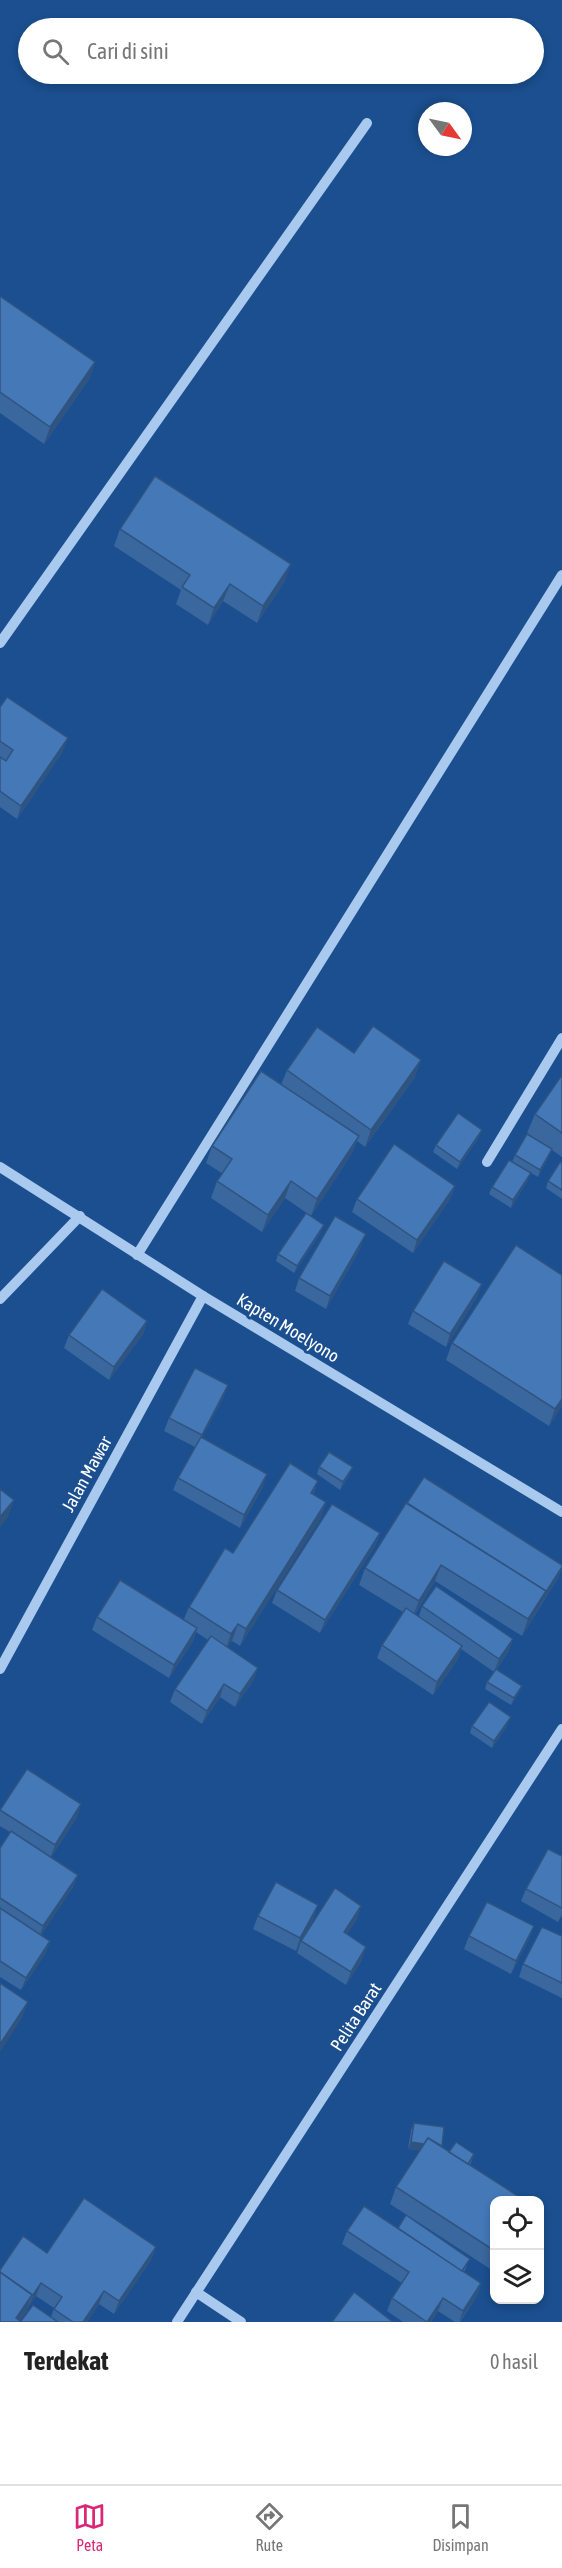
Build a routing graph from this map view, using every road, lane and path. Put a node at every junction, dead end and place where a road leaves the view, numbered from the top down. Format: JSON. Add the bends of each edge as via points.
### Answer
{"nodes":[{"id":1,"x":367,"y":123,"type":"dead end"},
{"id":2,"x":562,"y":574,"type":"edge"},
{"id":3,"x":0,"y":643,"type":"edge"},
{"id":4,"x":562,"y":1038,"type":"edge"},
{"id":5,"x":487,"y":1162,"type":"dead end"},
{"id":6,"x":0,"y":1167,"type":"edge"},
{"id":7,"x":80,"y":1216,"type":"junction"},
{"id":8,"x":137,"y":1255,"type":"junction"},
{"id":9,"x":202,"y":1296,"type":"junction"},
{"id":10,"x":0,"y":1299,"type":"edge"},
{"id":11,"x":562,"y":1512,"type":"edge"},
{"id":12,"x":0,"y":1669,"type":"edge"},
{"id":13,"x":562,"y":1730,"type":"edge"},
{"id":14,"x":196,"y":2292,"type":"junction"},
{"id":15,"x":177,"y":2322,"type":"edge"},
{"id":16,"x":241,"y":2322,"type":"edge"}],
"edges":[{"from":1,"to":3,"type":"street"},
{"from":2,"to":8,"type":"street"},
{"from":4,"to":5,"type":"street"},
{"from":6,"to":7,"type":"street","name":"Kapten Moelyono"},
{"from":7,"to":8,"type":"street","name":"Kapten Moelyono"},
{"from":7,"to":10,"type":"street"},
{"from":8,"to":9,"type":"street","name":"Kapten Moelyono"},
{"from":9,"to":11,"type":"street","name":"Kapten Moelyono"},
{"from":9,"to":12,"type":"street","name":"Jalan Mawar"},
{"from":13,"to":14,"type":"street","name":"Pelita Barat"},
{"from":14,"to":15,"type":"street","name":"Pelita Barat"},
{"from":14,"to":16,"type":"street"}]}
